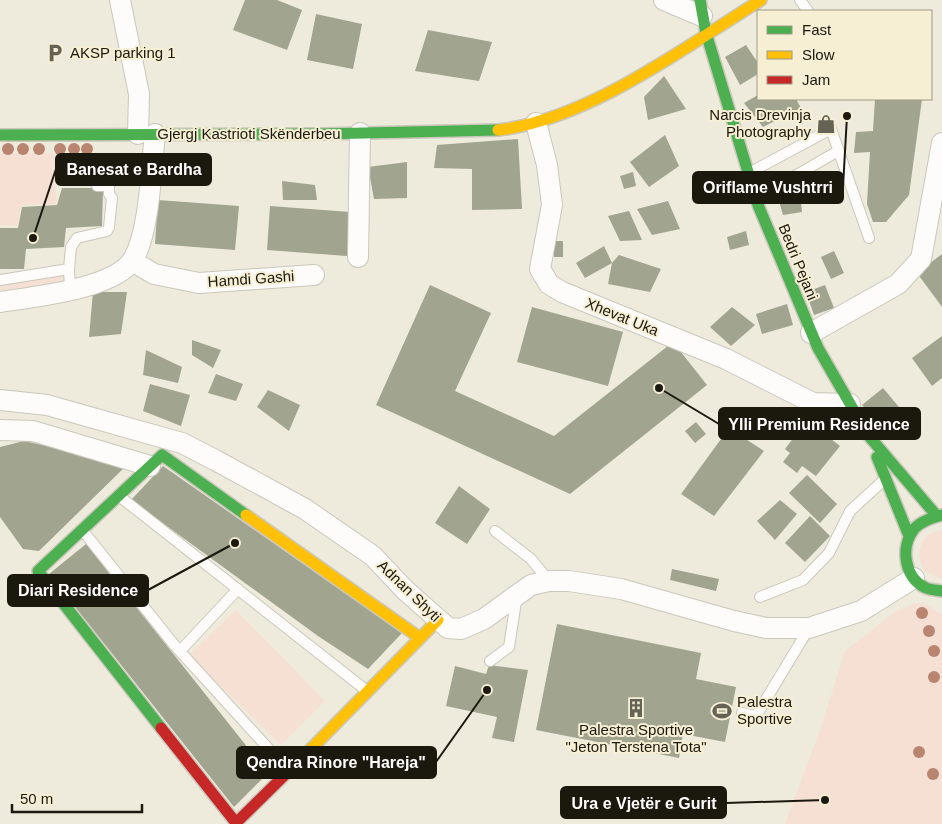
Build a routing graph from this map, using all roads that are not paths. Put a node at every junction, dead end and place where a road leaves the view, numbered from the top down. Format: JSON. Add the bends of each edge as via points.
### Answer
{"nodes":[{"id":1,"x":120,"y":0,"type":"edge"},
{"id":2,"x":664,"y":0,"type":"edge"},
{"id":3,"x":761,"y":0,"type":"edge"},
{"id":4,"x":702,"y":16,"type":"edge"},
{"id":5,"x":536,"y":123,"type":"junction"},
{"id":6,"x":360,"y":133,"type":"junction"},
{"id":7,"x":146,"y":134,"type":"junction"},
{"id":8,"x":0,"y":135,"type":"edge"},
{"id":9,"x":942,"y":143,"type":"edge"},
{"id":10,"x":838,"y":151,"type":"junction"},
{"id":11,"x":748,"y":174,"type":"junction"},
{"id":12,"x":97,"y":186,"type":"dead end"},
{"id":13,"x":756,"y":198,"type":"junction"},
{"id":14,"x":870,"y":238,"type":"dead end"},
{"id":15,"x":358,"y":257,"type":"dead end"},
{"id":16,"x":132,"y":261,"type":"junction"},
{"id":17,"x":69,"y":269,"type":"junction"},
{"id":18,"x":314,"y":274,"type":"dead end"},
{"id":19,"x":0,"y":280,"type":"edge"},
{"id":20,"x":70,"y":289,"type":"junction"},
{"id":21,"x":0,"y":302,"type":"edge"},
{"id":22,"x":811,"y":333,"type":"junction"},
{"id":23,"x":0,"y":400,"type":"edge"},
{"id":24,"x":850,"y":404,"type":"junction"},
{"id":25,"x":0,"y":430,"type":"edge"},
{"id":26,"x":868,"y":435,"type":"junction"},
{"id":27,"x":150,"y":466,"type":"junction"},
{"id":28,"x":886,"y":479,"type":"junction"},
{"id":29,"x":118,"y":496,"type":"junction"},
{"id":30,"x":939,"y":515,"type":"edge"},
{"id":31,"x":82,"y":530,"type":"junction"},
{"id":32,"x":495,"y":531,"type":"dead end"},
{"id":33,"x":909,"y":536,"type":"junction"},
{"id":34,"x":914,"y":578,"type":"junction"},
{"id":35,"x":549,"y":581,"type":"junction"},
{"id":36,"x":238,"y":589,"type":"junction"},
{"id":37,"x":942,"y":592,"type":"edge"},
{"id":38,"x":517,"y":594,"type":"junction"},
{"id":39,"x":760,"y":598,"type":"dead end"},
{"id":40,"x":438,"y":620,"type":"junction"},
{"id":41,"x":809,"y":628,"type":"junction"},
{"id":42,"x":420,"y":638,"type":"junction"},
{"id":43,"x":180,"y":651,"type":"junction"},
{"id":44,"x":490,"y":661,"type":"dead end"},
{"id":45,"x":368,"y":691,"type":"junction"},
{"id":46,"x":742,"y":713,"type":"dead end"},
{"id":47,"x":288,"y":771,"type":"junction"}],
"edges":[{"from":1,"to":7,"type":"street","name":"Gjergj Kastrioti Skënderbeu"},
{"from":2,"to":4,"type":"street"},
{"from":3,"to":4,"type":"street","name":"Gjergj Kastrioti Skënderbeu"},
{"from":4,"to":5,"type":"street","name":"Gjergj Kastrioti Skënderbeu","via":[[636,77],[577,107]]},
{"from":4,"to":11,"type":"street","name":"Bedri Pejani"},
{"from":5,"to":6,"type":"street","name":"Gjergj Kastrioti Skënderbeu","via":[[500,130]]},
{"from":5,"to":24,"type":"street","name":"Xhevat Uka","via":[[547,165],[552,205],[540,269],[549,284],[726,359],[812,403]]},
{"from":6,"to":7,"type":"street","name":"Gjergj Kastrioti Skënderbeu"},
{"from":6,"to":15,"type":"street","name":"Gjergj Kastrioti Skënderbeu"},
{"from":7,"to":8,"type":"street","name":"Gjergj Kastrioti Skënderbeu"},
{"from":7,"to":16,"type":"street","via":[[146,213]]},
{"from":9,"to":22,"type":"street","via":[[920,259],[898,284]]},
{"from":10,"to":11,"type":"lane","via":[[830,128]]},
{"from":10,"to":13,"type":"lane"},
{"from":10,"to":14,"type":"lane"},
{"from":11,"to":13,"type":"street","name":"Bedri Pejani"},
{"from":12,"to":17,"type":"lane","via":[[109,186],[112,198],[109,227],[77,238],[71,247]]},
{"from":13,"to":22,"type":"street","name":"Bedri Pejani"},
{"from":16,"to":18,"type":"street","name":"Hamdi Gashi","via":[[154,274],[199,283]]},
{"from":16,"to":20,"type":"street","via":[[111,279]]},
{"from":17,"to":19,"type":"lane"},
{"from":17,"to":20,"type":"lane"},
{"from":20,"to":21,"type":"street"},
{"from":22,"to":24,"type":"street","name":"Bedri Pejani"},
{"from":23,"to":40,"type":"street","name":"Adnan Shyti","via":[[47,405],[182,443],[277,492],[348,538],[373,556]]},
{"from":24,"to":26,"type":"street","name":"Bedri Pejani"},
{"from":25,"to":27,"type":"street","via":[[33,432]]},
{"from":26,"to":28,"type":"street","name":"Bedri Pejani"},
{"from":26,"to":30,"type":"street","name":"Bedri Pejani"},
{"from":27,"to":29,"type":"street"},
{"from":27,"to":42,"type":"street","via":[[162,455]]},
{"from":28,"to":33,"type":"street","name":"Bedri Pejani"},
{"from":28,"to":39,"type":"lane","via":[[850,511],[829,553],[804,580]]},
{"from":29,"to":31,"type":"street"},
{"from":29,"to":36,"type":"lane"},
{"from":30,"to":33,"type":"street","via":[[920,522]]},
{"from":31,"to":43,"type":"lane"},
{"from":31,"to":47,"type":"street","via":[[38,571],[236,823]]},
{"from":32,"to":35,"type":"lane","via":[[531,559]]},
{"from":33,"to":34,"type":"street","via":[[905,558]]},
{"from":34,"to":37,"type":"street","via":[[928,589]]},
{"from":34,"to":41,"type":"street","name":"Adnan Shyti","via":[[861,611]]},
{"from":35,"to":38,"type":"street","name":"Adnan Shyti","via":[[531,585]]},
{"from":35,"to":41,"type":"street","name":"Adnan Shyti","via":[[620,589],[766,628]]},
{"from":36,"to":43,"type":"lane"},
{"from":36,"to":45,"type":"lane"},
{"from":38,"to":40,"type":"street","name":"Adnan Shyti","via":[[484,619],[461,629],[448,628]]},
{"from":38,"to":44,"type":"lane","via":[[509,647]]},
{"from":40,"to":42,"type":"street"},
{"from":41,"to":46,"type":"lane","via":[[756,716]]},
{"from":42,"to":45,"type":"street"},
{"from":43,"to":47,"type":"lane"},
{"from":45,"to":47,"type":"street"}]}
